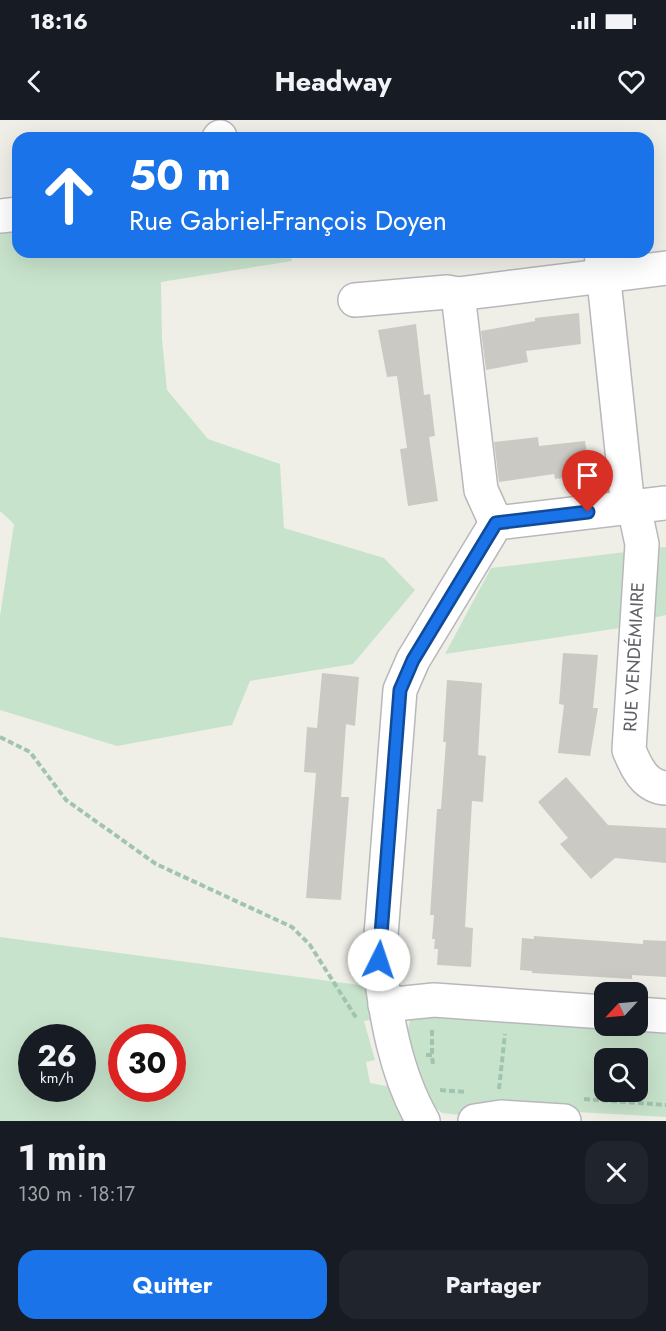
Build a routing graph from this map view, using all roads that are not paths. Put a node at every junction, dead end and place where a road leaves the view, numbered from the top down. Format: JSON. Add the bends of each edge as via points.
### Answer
{"nodes":[{"id":1,"x":603,"y":263,"type":"edge"},
{"id":2,"x":666,"y":268,"type":"edge"},
{"id":3,"x":458,"y":294,"type":"junction"},
{"id":4,"x":355,"y":300,"type":"dead end"},
{"id":5,"x":666,"y":503,"type":"edge"},
{"id":6,"x":634,"y":507,"type":"junction"},
{"id":7,"x":496,"y":523,"type":"junction"},
{"id":8,"x":666,"y":788,"type":"edge"},
{"id":9,"x":594,"y":1011,"type":"edge"},
{"id":10,"x":373,"y":1015,"type":"junction"},
{"id":11,"x":648,"y":1015,"type":"edge"},
{"id":12,"x":666,"y":1016,"type":"edge"},
{"id":13,"x":488,"y":1119,"type":"edge"},
{"id":14,"x":423,"y":1121,"type":"edge"},
{"id":15,"x":564,"y":1121,"type":"edge"}],
"edges":[{"from":1,"to":2,"type":"street"},
{"from":1,"to":3,"type":"street"},
{"from":1,"to":6,"type":"street","name":"RUE VENDÉMIAIRE","via":[[627,498]]},
{"from":3,"to":4,"type":"street"},
{"from":3,"to":7,"type":"street","via":[[481,490]]},
{"from":5,"to":6,"type":"street"},
{"from":6,"to":7,"type":"street"},
{"from":6,"to":8,"type":"street","name":"RUE VENDÉMIAIRE","via":[[642,544],[629,750],[638,772],[658,788]]},
{"from":7,"to":10,"type":"street","via":[[413,660],[400,690]]},
{"from":9,"to":10,"type":"street","via":[[434,1000]]},
{"from":10,"to":14,"type":"street","via":[[399,1063],[411,1101]]},
{"from":11,"to":12,"type":"street"},
{"from":13,"to":15,"type":"street"}]}
